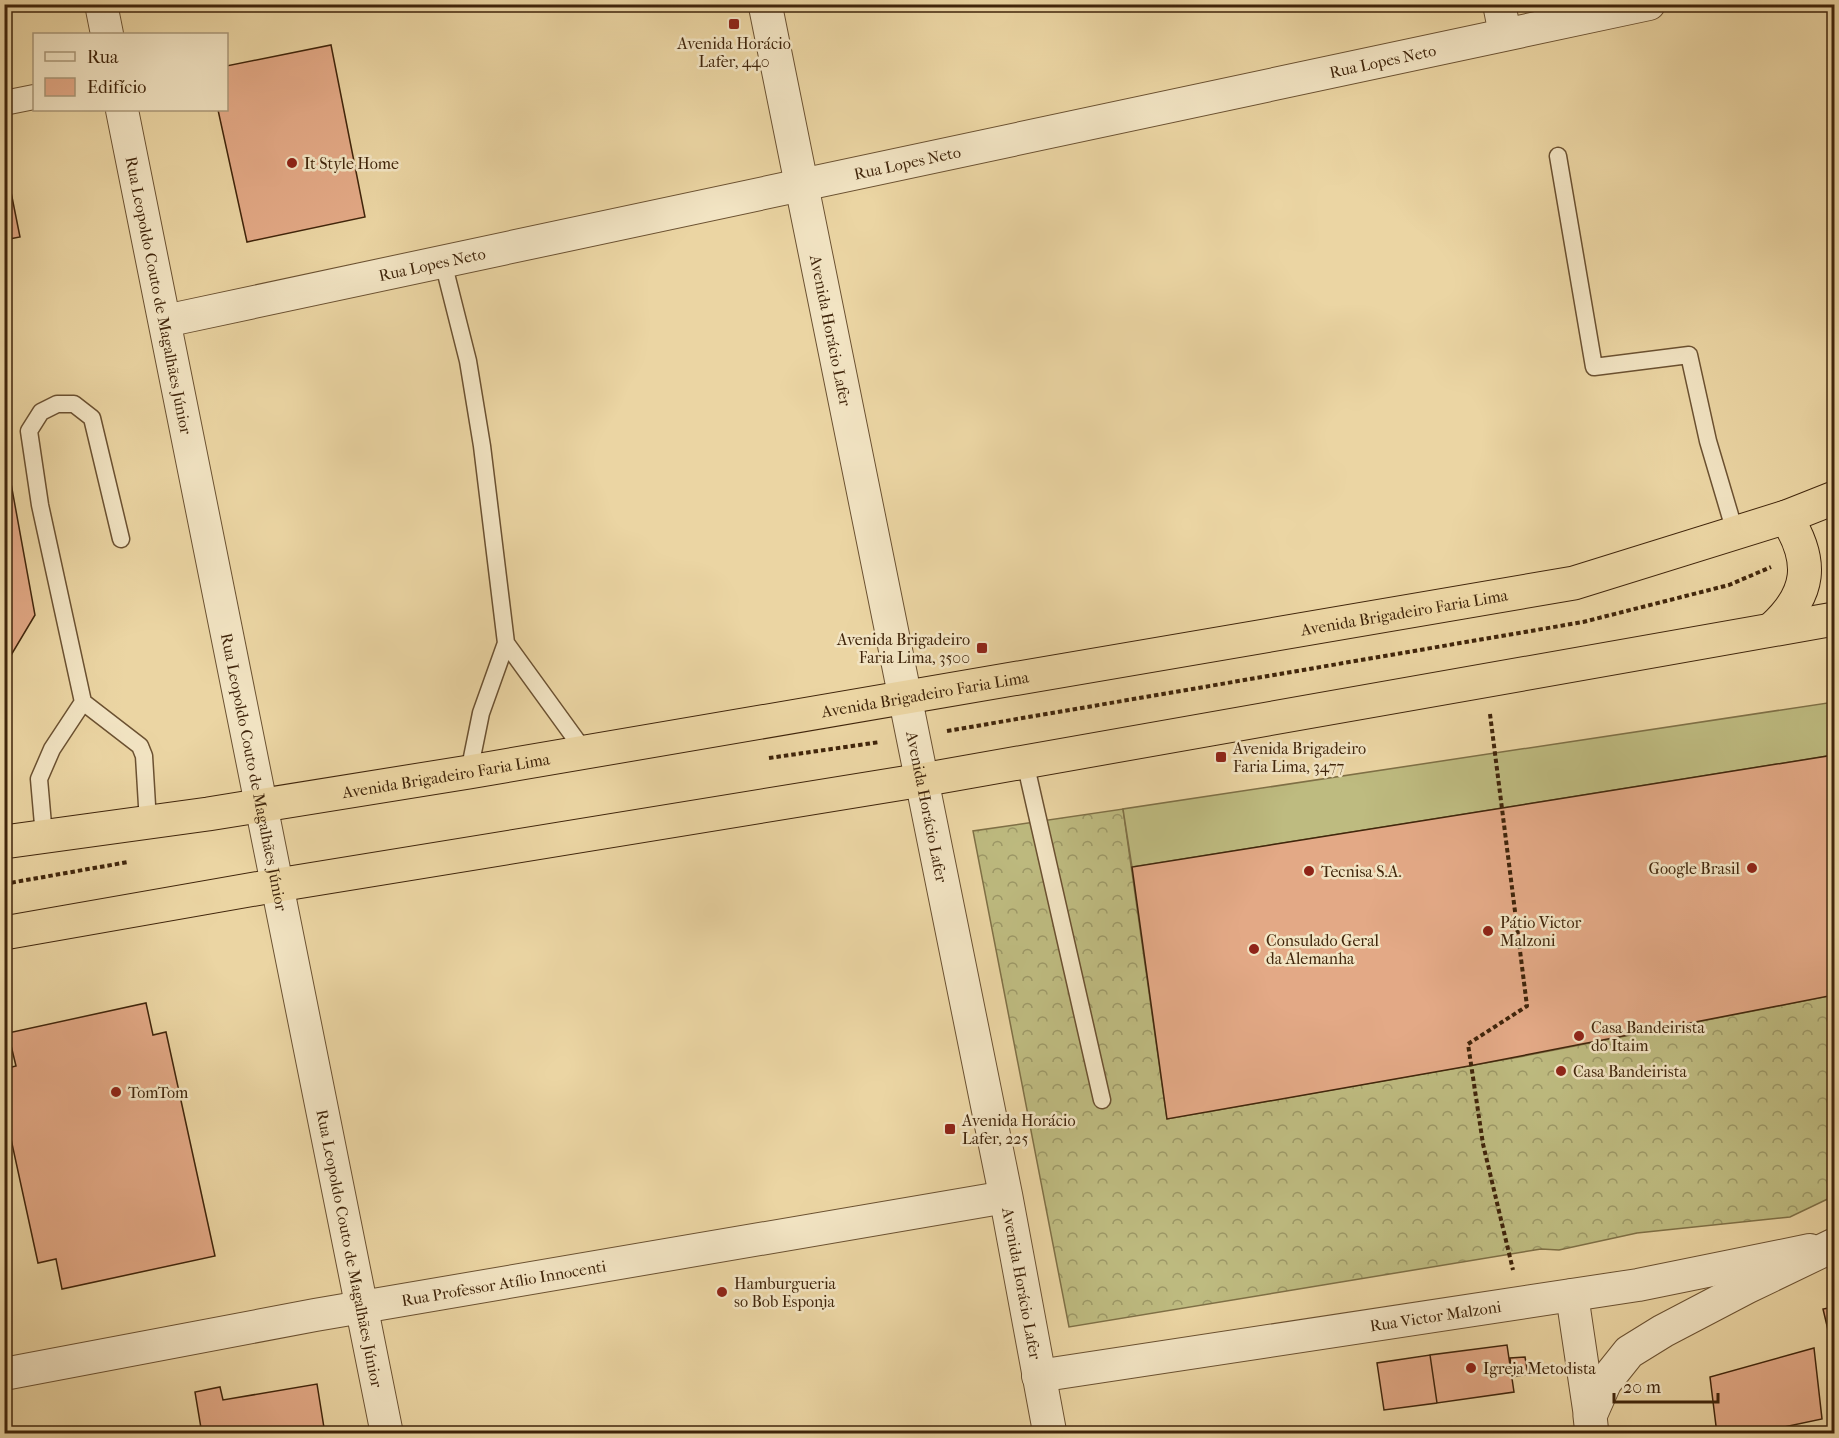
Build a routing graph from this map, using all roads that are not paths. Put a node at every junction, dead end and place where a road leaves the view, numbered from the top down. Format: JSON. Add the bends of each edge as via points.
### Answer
{"nodes":[{"id":1,"x":101,"y":4,"type":"edge"},
{"id":2,"x":765,"y":4,"type":"edge"},
{"id":3,"x":1649,"y":4,"type":"edge"},
{"id":4,"x":1502,"y":19,"type":"edge"},
{"id":5,"x":107,"y":33,"type":"edge"},
{"id":6,"x":33,"y":97,"type":"edge"},
{"id":7,"x":4,"y":103,"type":"edge"},
{"id":8,"x":122,"y":111,"type":"edge"},
{"id":9,"x":1558,"y":156,"type":"dead end"},
{"id":10,"x":802,"y":185,"type":"junction"},
{"id":11,"x":443,"y":262,"type":"junction"},
{"id":12,"x":165,"y":321,"type":"junction"},
{"id":13,"x":1834,"y":498,"type":"edge"},
{"id":14,"x":1786,"y":518,"type":"junction"},
{"id":15,"x":1735,"y":532,"type":"junction"},
{"id":16,"x":121,"y":539,"type":"dead end"},
{"id":17,"x":1834,"y":619,"type":"edge"},
{"id":18,"x":1772,"y":629,"type":"junction"},
{"id":19,"x":506,"y":643,"type":"junction"},
{"id":20,"x":904,"y":697,"type":"junction"},
{"id":21,"x":83,"y":702,"type":"junction"},
{"id":22,"x":585,"y":752,"type":"junction"},
{"id":23,"x":1025,"y":762,"type":"junction"},
{"id":24,"x":469,"y":772,"type":"junction"},
{"id":25,"x":922,"y":780,"type":"junction"},
{"id":26,"x":262,"y":805,"type":"junction"},
{"id":27,"x":148,"y":822,"type":"junction"},
{"id":28,"x":44,"y":836,"type":"junction"},
{"id":29,"x":4,"y":842,"type":"edge"},
{"id":30,"x":278,"y":885,"type":"junction"},
{"id":31,"x":6,"y":930,"type":"edge"},
{"id":32,"x":1102,"y":1100,"type":"dead end"},
{"id":33,"x":1006,"y":1197,"type":"junction"},
{"id":34,"x":1833,"y":1245,"type":"edge"},
{"id":35,"x":1572,"y":1295,"type":"junction"},
{"id":36,"x":361,"y":1309,"type":"junction"},
{"id":37,"x":4,"y":1374,"type":"edge"},
{"id":38,"x":1038,"y":1376,"type":"junction"},
{"id":39,"x":1591,"y":1425,"type":"edge"},
{"id":40,"x":387,"y":1434,"type":"edge"},
{"id":41,"x":1050,"y":1434,"type":"edge"}],
"edges":[{"from":1,"to":5,"type":"street"},
{"from":2,"to":10,"type":"street","name":"Avenida Horácio Lafer"},
{"from":3,"to":4,"type":"street","name":"Rua Lopes Neto"},
{"from":4,"to":10,"type":"street","name":"Rua Lopes Neto"},
{"from":6,"to":7,"type":"street"},
{"from":8,"to":12,"type":"street","name":"Rua Leopoldo Couto de Magalhães Júnior"},
{"from":9,"to":15,"type":"lane","via":[[1594,367],[1689,355],[1708,441]]},
{"from":10,"to":11,"type":"street","name":"Rua Lopes Neto"},
{"from":10,"to":20,"type":"street","name":"Avenida Horácio Lafer"},
{"from":11,"to":12,"type":"street","name":"Rua Lopes Neto"},
{"from":11,"to":19,"type":"lane","via":[[468,361]]},
{"from":12,"to":26,"type":"street","name":"Rua Leopoldo Couto de Magalhães Júnior"},
{"from":13,"to":14,"type":"highway","name":"Avenida Brigadeiro Faria Lima"},
{"from":14,"to":15,"type":"highway","name":"Avenida Brigadeiro Faria Lima"},
{"from":14,"to":18,"type":"highway","via":[[1798,536],[1804,579],[1798,599]]},
{"from":15,"to":20,"type":"highway","name":"Avenida Brigadeiro Faria Lima","via":[[1574,583]]},
{"from":16,"to":21,"type":"lane","via":[[92,418],[74,404],[57,404],[41,412],[29,431],[40,505]]},
{"from":17,"to":18,"type":"highway"},
{"from":18,"to":23,"type":"highway"},
{"from":19,"to":22,"type":"lane"},
{"from":19,"to":24,"type":"lane","via":[[481,713]]},
{"from":20,"to":22,"type":"highway","name":"Avenida Brigadeiro Faria Lima"},
{"from":20,"to":25,"type":"street","name":"Avenida Horácio Lafer"},
{"from":21,"to":27,"type":"lane","via":[[140,746]]},
{"from":21,"to":28,"type":"lane","via":[[52,749],[39,779]]},
{"from":22,"to":24,"type":"highway","name":"Avenida Brigadeiro Faria Lima"},
{"from":23,"to":25,"type":"highway"},
{"from":23,"to":32,"type":"lane"},
{"from":24,"to":26,"type":"highway","name":"Avenida Brigadeiro Faria Lima"},
{"from":25,"to":30,"type":"highway"},
{"from":25,"to":33,"type":"street","name":"Avenida Horácio Lafer"},
{"from":26,"to":27,"type":"highway","name":"Avenida Brigadeiro Faria Lima"},
{"from":26,"to":30,"type":"street","name":"Rua Leopoldo Couto de Magalhães Júnior"},
{"from":27,"to":28,"type":"highway","name":"Avenida Brigadeiro Faria Lima"},
{"from":28,"to":29,"type":"highway","name":"Avenida Brigadeiro Faria Lima"},
{"from":30,"to":31,"type":"highway"},
{"from":30,"to":36,"type":"street","name":"Rua Leopoldo Couto de Magalhães Júnior"},
{"from":33,"to":36,"type":"street","name":"Rua Professor Atílio Innocenti"},
{"from":33,"to":38,"type":"street","name":"Avenida Horácio Lafer"},
{"from":34,"to":35,"type":"street","name":"Rua Victor Malzoni"},
{"from":34,"to":39,"type":"street","name":"Rua Victor Malzoni","via":[[1629,1352],[1605,1382]]},
{"from":35,"to":38,"type":"street","name":"Rua Victor Malzoni"},
{"from":35,"to":39,"type":"street"},
{"from":36,"to":37,"type":"street","name":"Rua Professor Atílio Innocenti"},
{"from":36,"to":40,"type":"street","name":"Rua Leopoldo Couto de Magalhães Júnior"},
{"from":38,"to":41,"type":"street","name":"Avenida Horácio Lafer"}]}
